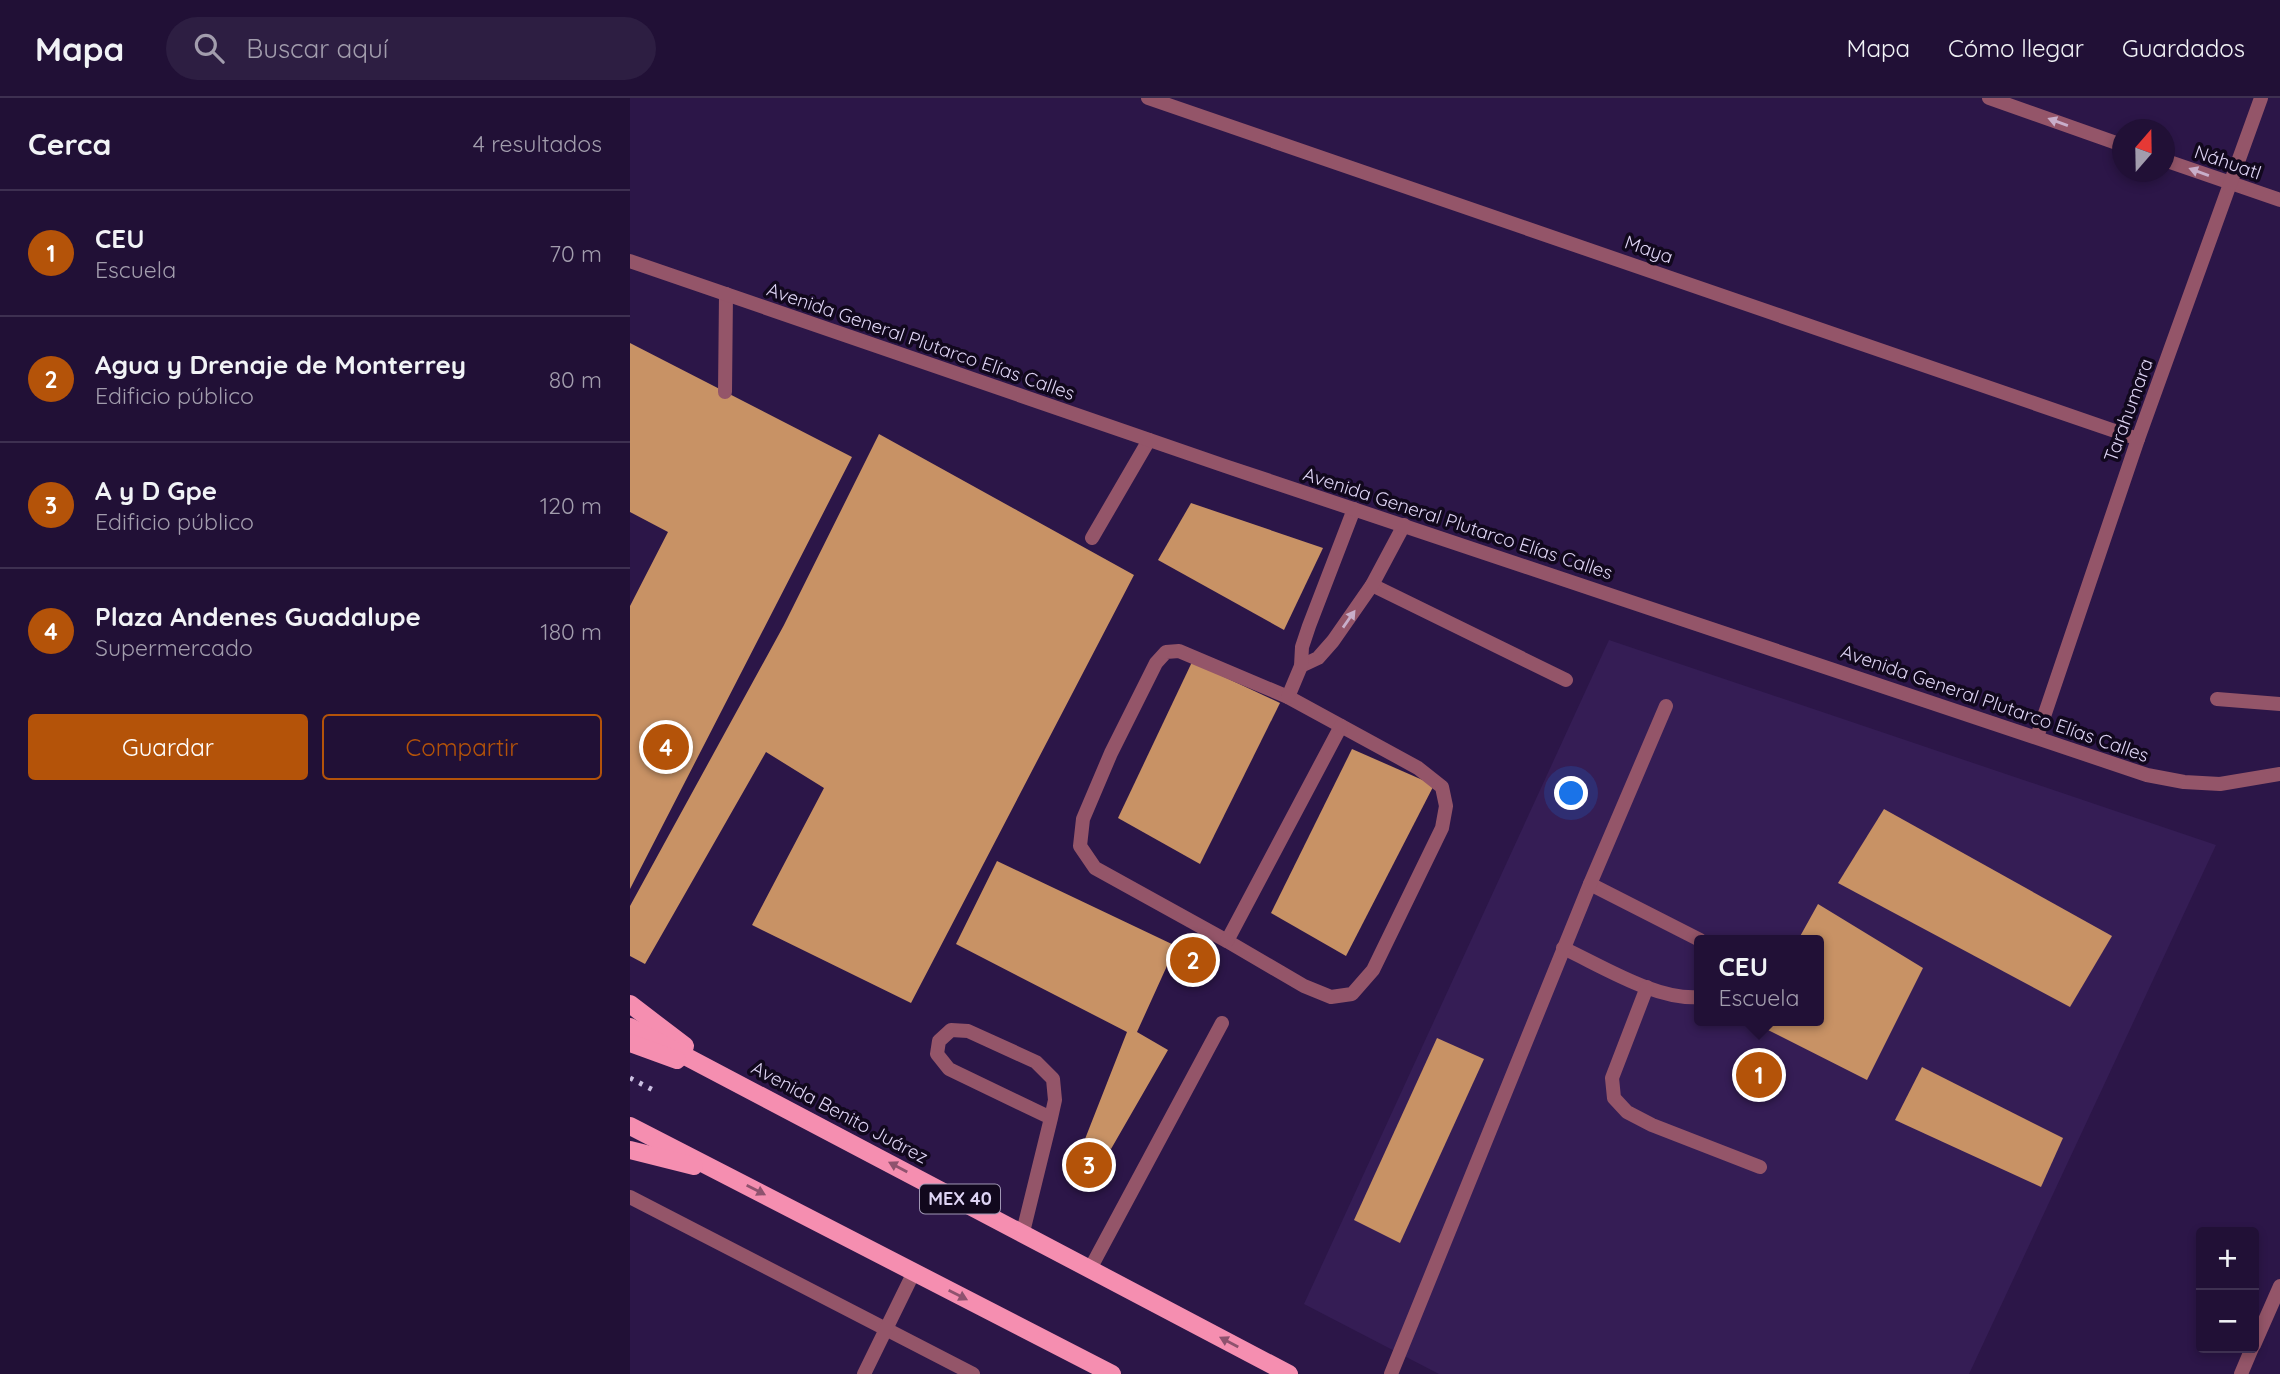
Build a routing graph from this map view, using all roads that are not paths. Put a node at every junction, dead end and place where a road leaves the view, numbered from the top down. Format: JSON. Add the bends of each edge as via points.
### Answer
{"nodes":[{"id":1,"x":1148,"y":98,"type":"edge"},
{"id":2,"x":1989,"y":98,"type":"edge"},
{"id":3,"x":2261,"y":98,"type":"edge"},
{"id":4,"x":2112,"y":141,"type":"edge"},
{"id":5,"x":2175,"y":164,"type":"edge"},
{"id":6,"x":2231,"y":184,"type":"junction"},
{"id":7,"x":2280,"y":200,"type":"edge"},
{"id":8,"x":630,"y":261,"type":"edge"},
{"id":9,"x":726,"y":294,"type":"junction"},
{"id":10,"x":724,"y":391,"type":"dead end"},
{"id":11,"x":2138,"y":439,"type":"junction"},
{"id":12,"x":1149,"y":440,"type":"junction"},
{"id":13,"x":1354,"y":509,"type":"junction"},
{"id":14,"x":1404,"y":526,"type":"junction"},
{"id":15,"x":1092,"y":538,"type":"dead end"},
{"id":16,"x":1372,"y":585,"type":"junction"},
{"id":17,"x":1301,"y":666,"type":"junction"},
{"id":18,"x":1566,"y":680,"type":"dead end"},
{"id":19,"x":1289,"y":697,"type":"junction"},
{"id":20,"x":2217,"y":699,"type":"dead end"},
{"id":21,"x":2280,"y":704,"type":"edge"},
{"id":22,"x":1666,"y":706,"type":"dead end"},
{"id":23,"x":1341,"y":726,"type":"junction"},
{"id":24,"x":2037,"y":737,"type":"junction"},
{"id":25,"x":2280,"y":774,"type":"edge"},
{"id":26,"x":1590,"y":884,"type":"junction"},
{"id":27,"x":1694,"y":937,"type":"edge"},
{"id":28,"x":1227,"y":941,"type":"junction"},
{"id":29,"x":1563,"y":948,"type":"junction"},
{"id":30,"x":1647,"y":987,"type":"junction"},
{"id":31,"x":1694,"y":998,"type":"edge"},
{"id":32,"x":630,"y":1004,"type":"edge"},
{"id":33,"x":1222,"y":1023,"type":"dead end"},
{"id":34,"x":630,"y":1027,"type":"edge"},
{"id":35,"x":630,"y":1043,"type":"edge"},
{"id":36,"x":721,"y":1074,"type":"junction"},
{"id":37,"x":1051,"y":1118,"type":"junction"},
{"id":38,"x":630,"y":1125,"type":"edge"},
{"id":39,"x":630,"y":1150,"type":"edge"},
{"id":40,"x":1760,"y":1167,"type":"dead end"},
{"id":41,"x":725,"y":1174,"type":"junction"},
{"id":42,"x":630,"y":1197,"type":"edge"},
{"id":43,"x":1023,"y":1232,"type":"junction"},
{"id":44,"x":1090,"y":1269,"type":"junction"},
{"id":45,"x":914,"y":1272,"type":"junction"},
{"id":46,"x":2280,"y":1286,"type":"edge"},
{"id":47,"x":886,"y":1329,"type":"junction"},
{"id":48,"x":2259,"y":1333,"type":"edge"},
{"id":49,"x":2250,"y":1353,"type":"edge"},
{"id":50,"x":864,"y":1374,"type":"edge"},
{"id":51,"x":973,"y":1374,"type":"edge"},
{"id":52,"x":1112,"y":1374,"type":"edge"},
{"id":53,"x":1289,"y":1374,"type":"edge"},
{"id":54,"x":1391,"y":1374,"type":"edge"},
{"id":55,"x":2241,"y":1374,"type":"edge"}],
"edges":[{"from":1,"to":11,"type":"street","name":"Maya"},
{"from":4,"to":2,"type":"street","one_way":true},
{"from":3,"to":6,"type":"street","name":"Tarahumara"},
{"from":6,"to":5,"type":"street","name":"Náhuatl","one_way":true},
{"from":6,"to":7,"type":"street","name":"Náhuatl"},
{"from":6,"to":11,"type":"street","name":"Tarahumara"},
{"from":8,"to":9,"type":"street","name":"Avenida General Plutarco Elías Calles"},
{"from":9,"to":10,"type":"street"},
{"from":9,"to":12,"type":"street","name":"Avenida General Plutarco Elías Calles"},
{"from":11,"to":24,"type":"street","name":"Tarahumara"},
{"from":12,"to":13,"type":"street","name":"Avenida General Plutarco Elías Calles"},
{"from":12,"to":15,"type":"street"},
{"from":13,"to":14,"type":"street","name":"Avenida General Plutarco Elías Calles"},
{"from":13,"to":17,"type":"street","via":[[1309,626]]},
{"from":14,"to":16,"type":"street"},
{"from":14,"to":24,"type":"street","name":"Avenida General Plutarco Elías Calles"},
{"from":17,"to":16,"type":"street","one_way":true,"via":[[1318,658],[1334,641]]},
{"from":16,"to":18,"type":"street"},
{"from":17,"to":19,"type":"street"},
{"from":19,"to":23,"type":"street"},
{"from":19,"to":28,"type":"street","via":[[1179,651],[1166,653],[1144,686],[1083,819],[1080,846],[1095,869]]},
{"from":20,"to":21,"type":"street"},
{"from":22,"to":26,"type":"street"},
{"from":23,"to":28,"type":"street"},
{"from":23,"to":28,"type":"street","via":[[1418,768],[1442,787],[1446,806],[1442,828],[1373,970],[1352,994],[1331,997]]},
{"from":24,"to":25,"type":"street","name":"Avenida General Plutarco Elías Calles","via":[[2147,775],[2184,782],[2220,784]]},
{"from":26,"to":27,"type":"street"},
{"from":26,"to":29,"type":"street"},
{"from":29,"to":30,"type":"street"},
{"from":29,"to":54,"type":"street"},
{"from":30,"to":31,"type":"street","via":[[1683,999]]},
{"from":30,"to":40,"type":"street","via":[[1612,1078],[1614,1098],[1627,1112],[1652,1125]]},
{"from":32,"to":36,"type":"main road"},
{"from":33,"to":44,"type":"street"},
{"from":34,"to":36,"type":"main road","name":"Avenida Benito Juárez","number":"MEX 40"},
{"from":35,"to":36,"type":"main road"},
{"from":43,"to":36,"type":"main road","name":"Avenida Benito Juárez","number":"MEX 40","one_way":true},
{"from":37,"to":37,"type":"street","via":[[1053,1079],[1035,1062],[968,1031],[951,1030],[939,1041],[937,1054],[949,1069]]},
{"from":37,"to":43,"type":"street"},
{"from":38,"to":41,"type":"main road"},
{"from":39,"to":41,"type":"main road"},
{"from":41,"to":45,"type":"main road","one_way":true},
{"from":42,"to":47,"type":"street"},
{"from":43,"to":44,"type":"main road","name":"Avenida Benito Juárez","number":"MEX 40"},
{"from":53,"to":44,"type":"main road","name":"Avenida Benito Juárez","number":"MEX 40","one_way":true},
{"from":45,"to":47,"type":"street"},
{"from":45,"to":52,"type":"main road","one_way":true},
{"from":46,"to":48,"type":"street"},
{"from":47,"to":50,"type":"street"},
{"from":47,"to":51,"type":"street"},
{"from":49,"to":55,"type":"street"}]}
